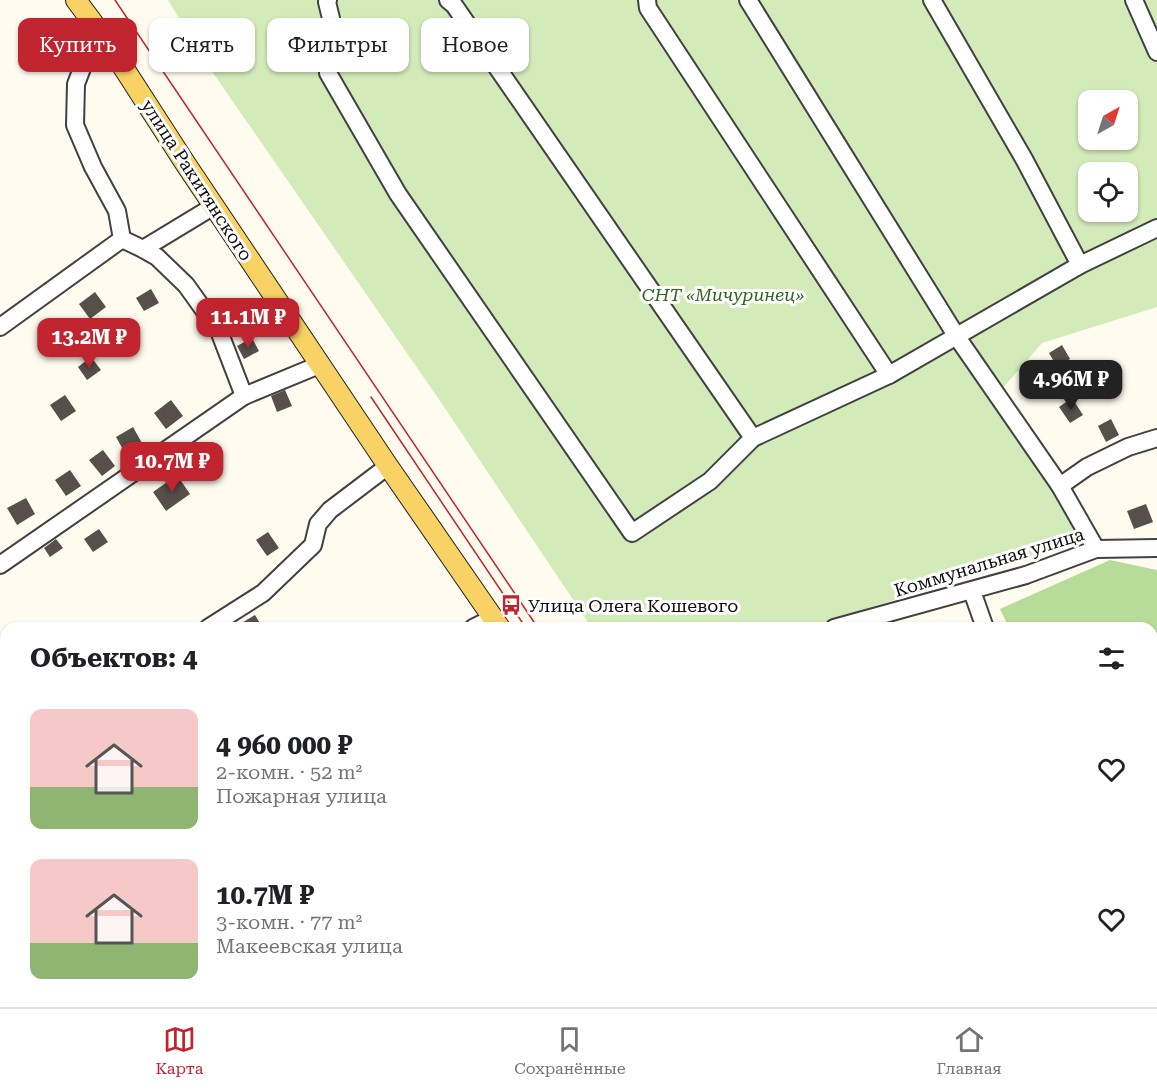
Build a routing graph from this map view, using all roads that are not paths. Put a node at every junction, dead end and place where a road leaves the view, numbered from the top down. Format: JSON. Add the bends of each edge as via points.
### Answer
{"nodes":[{"id":1,"x":76,"y":0,"type":"edge"},
{"id":2,"x":328,"y":0,"type":"edge"},
{"id":3,"x":448,"y":0,"type":"edge"},
{"id":4,"x":647,"y":0,"type":"edge"},
{"id":5,"x":748,"y":0,"type":"edge"},
{"id":6,"x":932,"y":0,"type":"edge"},
{"id":7,"x":1134,"y":0,"type":"edge"},
{"id":8,"x":89,"y":18,"type":"edge"},
{"id":9,"x":1157,"y":51,"type":"edge"},
{"id":10,"x":81,"y":72,"type":"edge"},
{"id":11,"x":127,"y":72,"type":"edge"},
{"id":12,"x":214,"y":206,"type":"junction"},
{"id":13,"x":1157,"y":228,"type":"edge"},
{"id":14,"x":123,"y":239,"type":"junction"},
{"id":15,"x":143,"y":249,"type":"junction"},
{"id":16,"x":1080,"y":265,"type":"junction"},
{"id":17,"x":0,"y":327,"type":"edge"},
{"id":18,"x":957,"y":337,"type":"junction"},
{"id":19,"x":320,"y":365,"type":"junction"},
{"id":20,"x":890,"y":375,"type":"junction"},
{"id":21,"x":244,"y":396,"type":"junction"},
{"id":22,"x":753,"y":438,"type":"junction"},
{"id":23,"x":1157,"y":438,"type":"edge"},
{"id":24,"x":388,"y":466,"type":"junction"},
{"id":25,"x":1060,"y":486,"type":"junction"},
{"id":26,"x":1157,"y":548,"type":"edge"},
{"id":27,"x":1096,"y":549,"type":"junction"},
{"id":28,"x":0,"y":565,"type":"edge"},
{"id":29,"x":972,"y":591,"type":"junction"},
{"id":30,"x":217,"y":622,"type":"edge"},
{"id":31,"x":495,"y":622,"type":"edge"},
{"id":32,"x":856,"y":622,"type":"edge"},
{"id":33,"x":983,"y":622,"type":"edge"}],
"edges":[{"from":1,"to":8,"type":"main road","name":"улица Ракитянского"},
{"from":2,"to":22,"type":"street","via":[[335,35],[327,74],[398,194],[632,533],[711,481]]},
{"from":3,"to":22,"type":"street"},
{"from":4,"to":20,"type":"street","via":[[648,8]]},
{"from":5,"to":18,"type":"street"},
{"from":6,"to":16,"type":"street"},
{"from":7,"to":9,"type":"street"},
{"from":10,"to":14,"type":"street","via":[[76,84],[75,125],[117,211]]},
{"from":11,"to":12,"type":"main road","name":"улица Ракитянского"},
{"from":12,"to":15,"type":"street"},
{"from":12,"to":19,"type":"main road","name":"улица Ракитянского"},
{"from":13,"to":16,"type":"street"},
{"from":14,"to":15,"type":"street"},
{"from":14,"to":17,"type":"street"},
{"from":15,"to":21,"type":"street","via":[[186,285],[219,331]]},
{"from":16,"to":18,"type":"street"},
{"from":18,"to":20,"type":"street"},
{"from":18,"to":25,"type":"street"},
{"from":19,"to":21,"type":"street"},
{"from":19,"to":24,"type":"main road","name":"улица Ракитянского"},
{"from":20,"to":22,"type":"street"},
{"from":21,"to":28,"type":"street"},
{"from":23,"to":25,"type":"street","via":[[1087,467]]},
{"from":24,"to":30,"type":"street","via":[[330,510],[318,524],[313,545],[263,593]]},
{"from":24,"to":31,"type":"main road","name":"улица Ракитянского"},
{"from":25,"to":27,"type":"street"},
{"from":26,"to":27,"type":"street","name":"Коммунальная улица"},
{"from":27,"to":29,"type":"street","name":"Коммунальная улица"},
{"from":29,"to":32,"type":"street","name":"Коммунальная улица"},
{"from":29,"to":33,"type":"street"}]}
